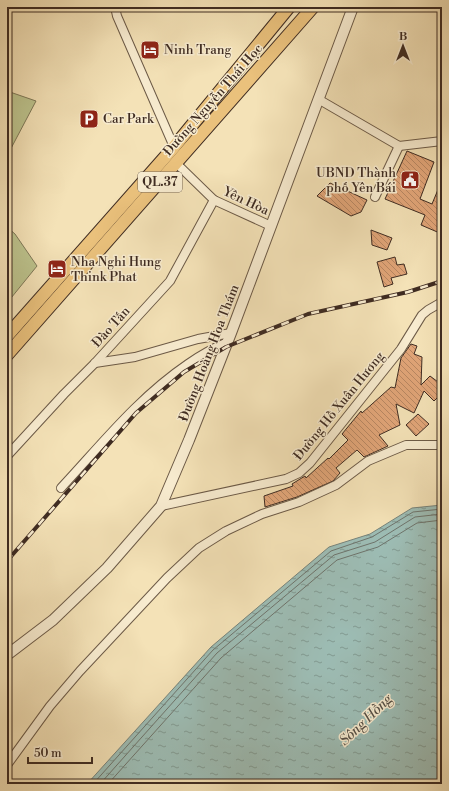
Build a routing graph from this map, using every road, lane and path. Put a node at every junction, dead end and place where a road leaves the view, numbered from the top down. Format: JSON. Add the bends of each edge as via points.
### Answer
{"nodes":[{"id":1,"x":115,"y":7,"type":"edge"},
{"id":2,"x":289,"y":7,"type":"edge"},
{"id":3,"x":312,"y":7,"type":"edge"},
{"id":4,"x":353,"y":7,"type":"edge"},
{"id":5,"x":318,"y":99,"type":"junction"},
{"id":6,"x":442,"y":141,"type":"edge"},
{"id":7,"x":399,"y":146,"type":"junction"},
{"id":8,"x":174,"y":148,"type":"junction"},
{"id":9,"x":176,"y":163,"type":"junction"},
{"id":10,"x":375,"y":197,"type":"dead end"},
{"id":11,"x":214,"y":200,"type":"junction"},
{"id":12,"x":271,"y":226,"type":"junction"},
{"id":13,"x":442,"y":302,"type":"edge"},
{"id":14,"x":7,"y":336,"type":"edge"},
{"id":15,"x":229,"y":338,"type":"junction"},
{"id":16,"x":7,"y":355,"type":"edge"},
{"id":17,"x":95,"y":363,"type":"junction"},
{"id":18,"x":442,"y":445,"type":"edge"},
{"id":19,"x":7,"y":456,"type":"edge"},
{"id":20,"x":61,"y":488,"type":"dead end"},
{"id":21,"x":161,"y":506,"type":"junction"},
{"id":22,"x":7,"y":655,"type":"edge"},
{"id":23,"x":7,"y":765,"type":"edge"}],
"edges":[{"from":1,"to":8,"type":"street"},
{"from":2,"to":8,"type":"main road","name":"Đường Nguyễn Thái Học","number":"QL.37"},
{"from":3,"to":9,"type":"main road","name":"Đường Nguyễn Thái Học","number":"QL.37"},
{"from":4,"to":5,"type":"street","name":"Đường Hoàng Hoa Thám"},
{"from":5,"to":7,"type":"street"},
{"from":5,"to":12,"type":"street","name":"Đường Hoàng Hoa Thám"},
{"from":6,"to":7,"type":"street"},
{"from":7,"to":10,"type":"street"},
{"from":8,"to":14,"type":"main road","name":"Đường Nguyễn Thái Học","number":"QL.37"},
{"from":9,"to":11,"type":"street","name":"Yên Hòa"},
{"from":9,"to":16,"type":"main road","name":"Đường Nguyễn Thái Học","number":"QL.37"},
{"from":11,"to":12,"type":"street","name":"Yên Hòa"},
{"from":11,"to":17,"type":"street","name":"Đào Tấn","via":[[170,281]]},
{"from":12,"to":15,"type":"street","name":"Đường Hoàng Hoa Thám"},
{"from":13,"to":21,"type":"street","name":"Đường Hồ Xuân Hương","via":[[422,315],[401,349],[310,464],[299,473],[286,479]]},
{"from":15,"to":17,"type":"street","via":[[198,339],[135,357]]},
{"from":15,"to":20,"type":"street","via":[[155,389]]},
{"from":15,"to":21,"type":"street","name":"Đường Hoàng Hoa Thám"},
{"from":17,"to":19,"type":"street","name":"Đào Tấn"},
{"from":18,"to":23,"type":"street","via":[[406,445],[368,462],[336,485],[299,502],[262,514],[226,531],[199,548],[167,578],[80,672],[50,706]]},
{"from":21,"to":22,"type":"street","name":"Đường Hoàng Hoa Thám","via":[[107,568],[54,620]]}]}
